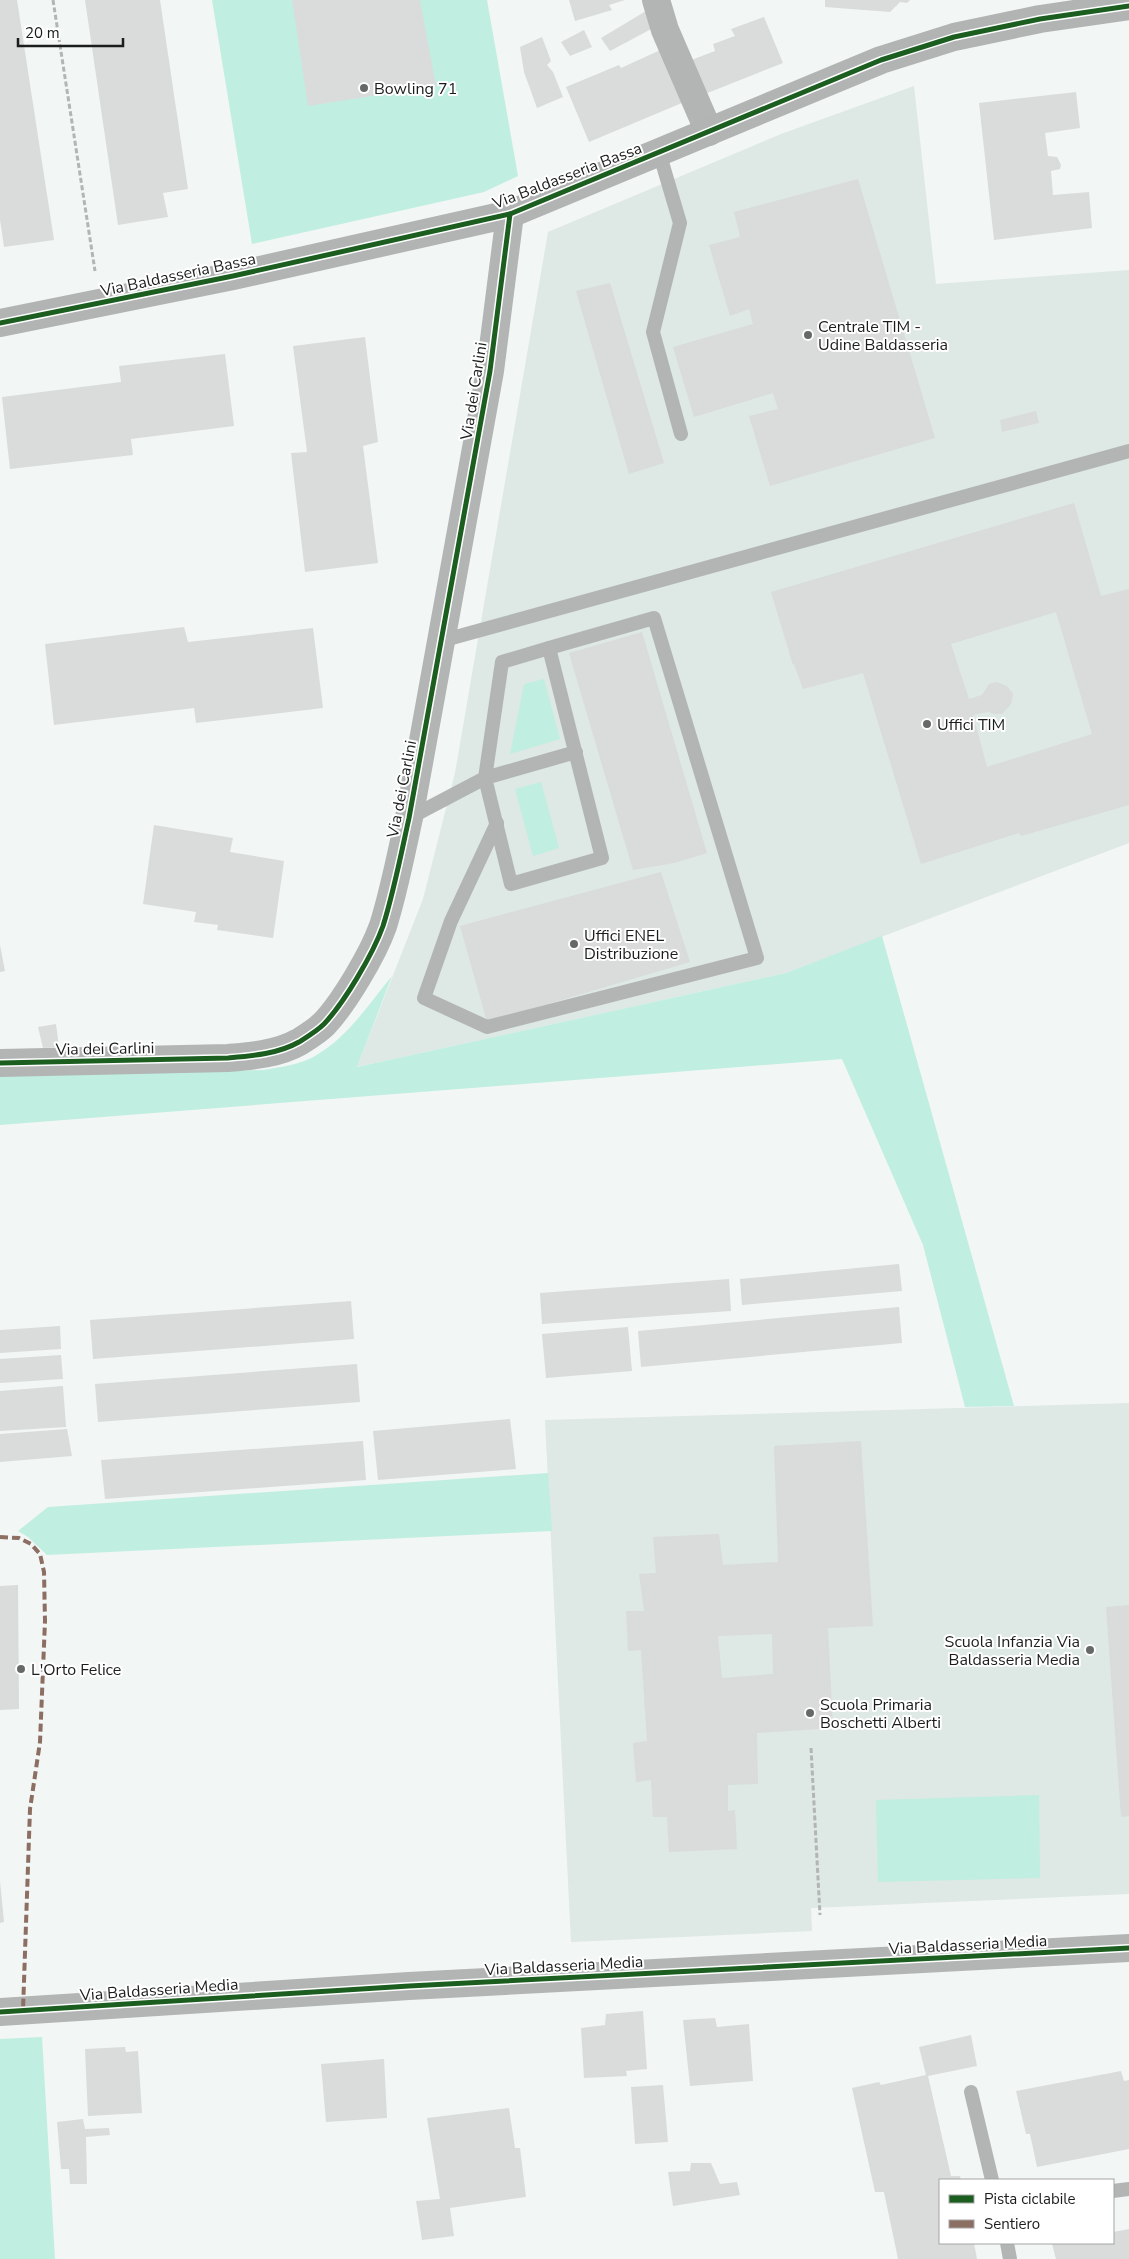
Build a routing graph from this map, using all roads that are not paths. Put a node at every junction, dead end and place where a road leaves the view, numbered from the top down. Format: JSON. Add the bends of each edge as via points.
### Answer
{"nodes":[{"id":1,"x":656,"y":0,"type":"edge"},
{"id":2,"x":1129,"y":6,"type":"edge"},
{"id":3,"x":709,"y":132,"type":"junction"},
{"id":4,"x":660,"y":152,"type":"junction"},
{"id":5,"x":510,"y":214,"type":"junction"},
{"id":6,"x":0,"y":323,"type":"edge"},
{"id":7,"x":682,"y":434,"type":"dead end"},
{"id":8,"x":1129,"y":451,"type":"edge"},
{"id":9,"x":441,"y":641,"type":"junction"},
{"id":10,"x":550,"y":648,"type":"junction"},
{"id":11,"x":576,"y":752,"type":"junction"},
{"id":12,"x":485,"y":778,"type":"junction"},
{"id":13,"x":409,"y":818,"type":"junction"},
{"id":14,"x":497,"y":823,"type":"junction"},
{"id":15,"x":0,"y":1063,"type":"edge"},
{"id":16,"x":1129,"y":1948,"type":"edge"},
{"id":17,"x":0,"y":2012,"type":"edge"},
{"id":18,"x":972,"y":2092,"type":"dead end"},
{"id":19,"x":992,"y":2179,"type":"edge"},
{"id":20,"x":1129,"y":2189,"type":"edge"},
{"id":21,"x":1114,"y":2191,"type":"edge"},
{"id":22,"x":1007,"y":2244,"type":"edge"},
{"id":23,"x":1010,"y":2259,"type":"edge"}],
"edges":[{"from":1,"to":3,"type":"street","via":[[665,30]]},
{"from":2,"to":3,"type":"street","name":"Via Baldasseria Bassa","via":[[1040,19],[916,48]]},
{"from":3,"to":4,"type":"street","name":"Via Baldasseria Bassa"},
{"from":4,"to":5,"type":"street","name":"Via Baldasseria Bassa"},
{"from":4,"to":7,"type":"lane","via":[[680,223],[654,332]]},
{"from":5,"to":6,"type":"street","name":"Via Baldasseria Bassa"},
{"from":5,"to":9,"type":"street","name":"Via dei Carlini","via":[[490,371]]},
{"from":8,"to":9,"type":"lane"},
{"from":9,"to":13,"type":"street","name":"Via dei Carlini"},
{"from":10,"to":11,"type":"lane"},
{"from":10,"to":12,"type":"lane","via":[[502,662]]},
{"from":10,"to":14,"type":"lane","via":[[654,618],[757,958],[487,1027],[424,998],[451,921]]},
{"from":11,"to":12,"type":"lane"},
{"from":11,"to":14,"type":"lane","via":[[602,858],[511,884]]},
{"from":12,"to":13,"type":"lane"},
{"from":12,"to":14,"type":"lane"},
{"from":13,"to":15,"type":"street","name":"Via dei Carlini","via":[[382,928],[343,999],[323,1025],[298,1043],[264,1054],[228,1058]]},
{"from":16,"to":17,"type":"street","name":"Via Baldasseria Media","via":[[429,1985]]},
{"from":18,"to":19,"type":"lane"},
{"from":20,"to":21,"type":"lane"},
{"from":22,"to":23,"type":"lane"}]}
